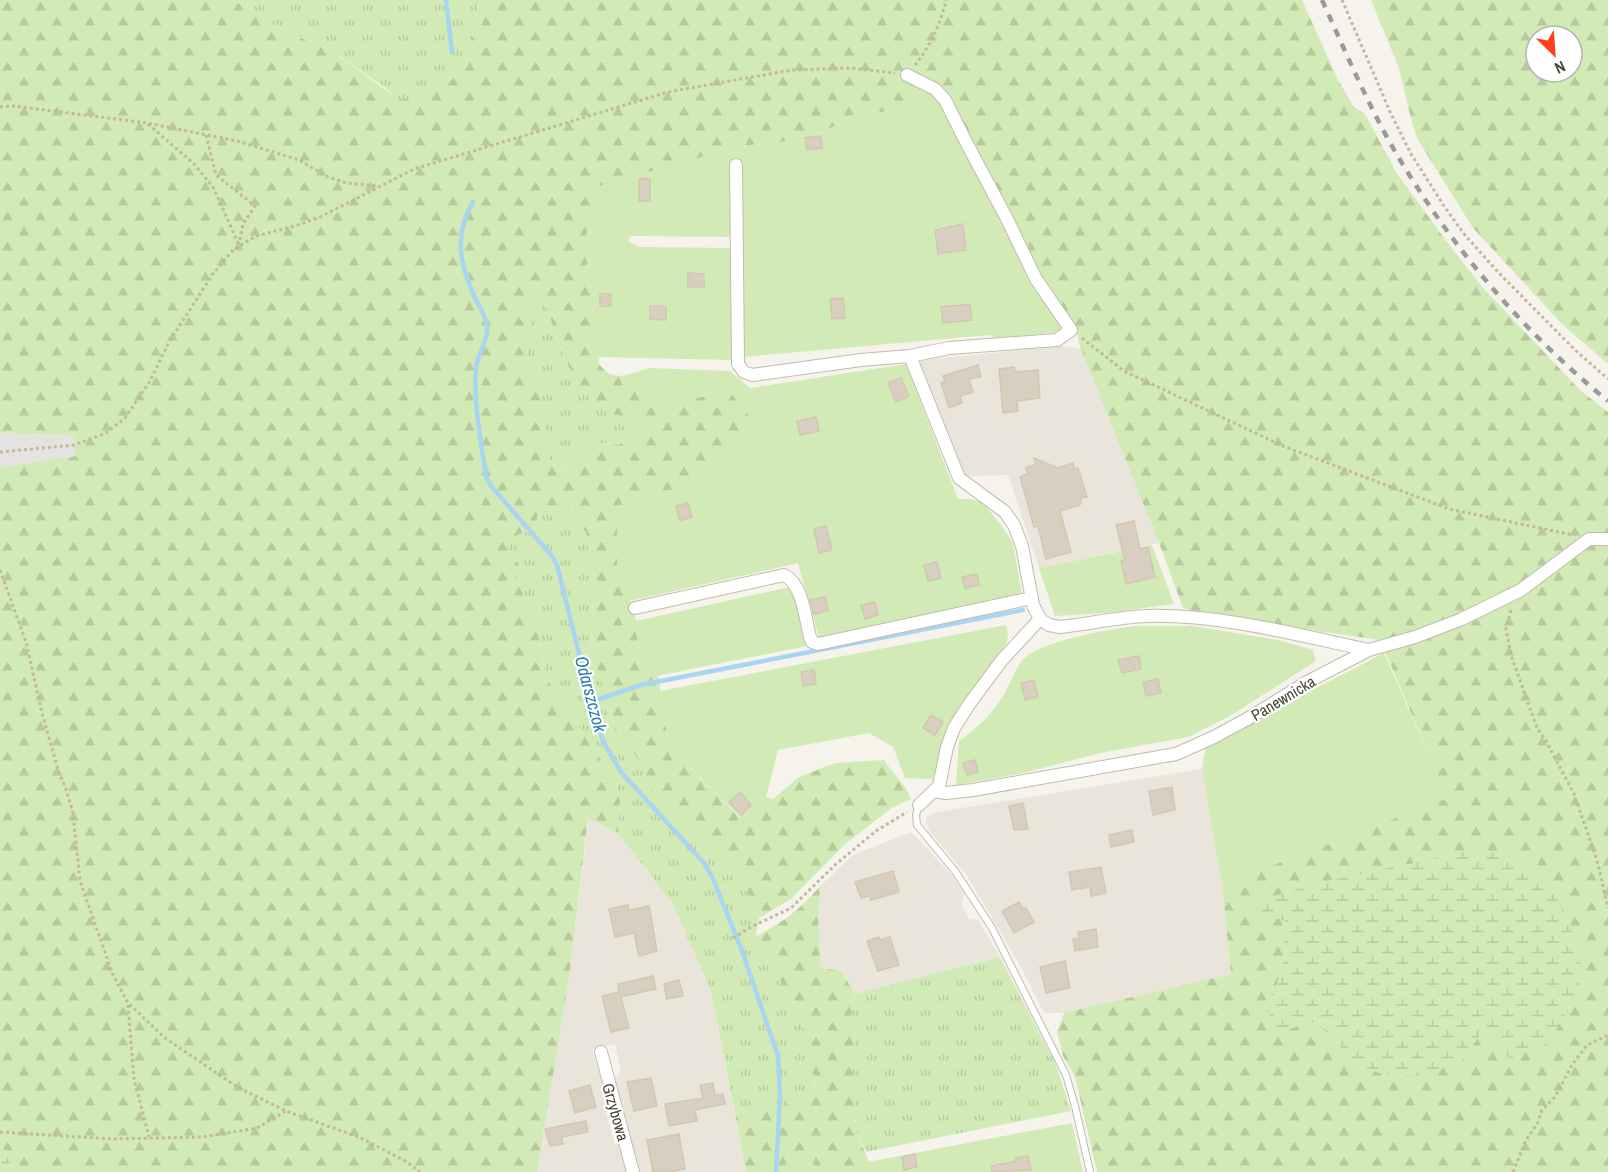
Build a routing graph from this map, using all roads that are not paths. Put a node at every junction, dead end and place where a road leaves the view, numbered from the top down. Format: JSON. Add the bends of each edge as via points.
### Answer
{"nodes":[{"id":1,"x":908,"y":75,"type":"road end"},
{"id":2,"x":736,"y":165,"type":"dead end"},
{"id":3,"x":910,"y":356,"type":"junction"},
{"id":4,"x":1608,"y":539,"type":"edge"},
{"id":5,"x":1032,"y":598,"type":"junction"},
{"id":6,"x":635,"y":608,"type":"dead end"},
{"id":7,"x":1040,"y":619,"type":"junction"},
{"id":8,"x":1369,"y":650,"type":"junction"},
{"id":9,"x":934,"y":791,"type":"junction"},
{"id":10,"x":919,"y":805,"type":"joint"},
{"id":11,"x":601,"y":1052,"type":"dead end"},
{"id":12,"x":633,"y":1172,"type":"edge"},
{"id":13,"x":1089,"y":1172,"type":"edge"}],
"edges":[{"from":1,"to":3,"type":"street","via":[[936,89],[945,100],[1036,279],[1071,330],[1057,340],[949,348]]},
{"from":2,"to":3,"type":"street","via":[[738,364],[744,372],[752,375]]},
{"from":3,"to":5,"type":"street","via":[[959,478],[1005,512],[1014,525]]},
{"from":4,"to":8,"type":"street","name":"Panewnicka","via":[[1589,539],[1521,590],[1462,620]]},
{"from":5,"to":6,"type":"street","via":[[818,644],[810,637],[797,587],[784,575]]},
{"from":5,"to":7,"type":"street"},
{"from":7,"to":8,"type":"street","via":[[1060,627],[1146,616],[1185,617],[1275,629]]},
{"from":7,"to":9,"type":"street","via":[[1002,660],[954,728],[939,786]]},
{"from":8,"to":9,"type":"street","name":"Panewnicka","via":[[1250,718],[1176,754],[973,790]]},
{"from":9,"to":10,"type":"street"},
{"from":10,"to":13,"type":"lane","via":[[917,825],[955,871],[992,928],[1066,1075]]},
{"from":11,"to":12,"type":"street","name":"Grzybowa"}]}
